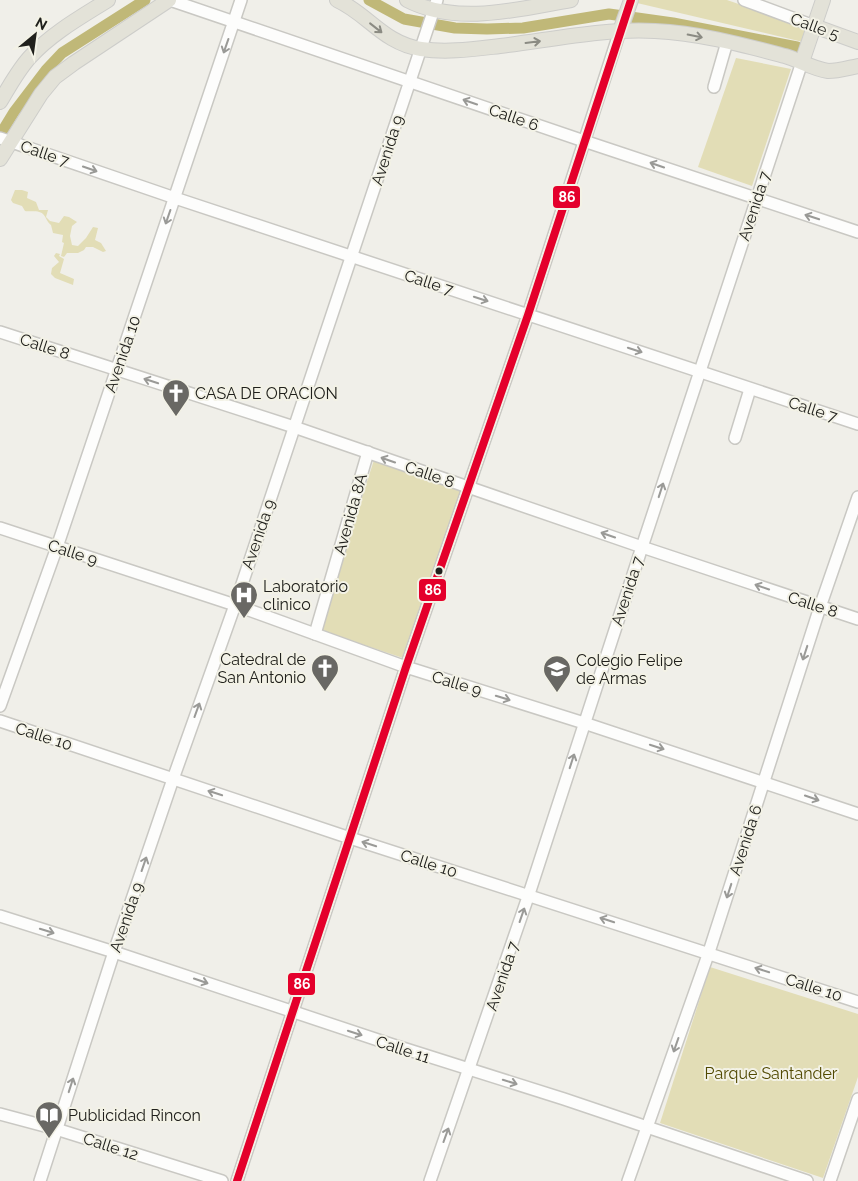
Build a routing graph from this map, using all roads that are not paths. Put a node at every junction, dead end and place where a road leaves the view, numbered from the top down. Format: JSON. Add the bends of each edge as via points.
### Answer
{"nodes":[{"id":1,"x":108,"y":0,"type":"edge"},
{"id":2,"x":169,"y":0,"type":"edge"},
{"id":3,"x":241,"y":0,"type":"edge"},
{"id":4,"x":337,"y":0,"type":"edge"},
{"id":5,"x":407,"y":0,"type":"edge"},
{"id":6,"x":571,"y":0,"type":"edge"},
{"id":7,"x":744,"y":0,"type":"edge"},
{"id":8,"x":823,"y":0,"type":"edge"},
{"id":9,"x":434,"y":10,"type":"edge"},
{"id":10,"x":626,"y":15,"type":"edge"},
{"id":11,"x":234,"y":21,"type":"junction"},
{"id":12,"x":814,"y":26,"type":"junction"},
{"id":13,"x":422,"y":42,"type":"junction"},
{"id":14,"x":727,"y":42,"type":"junction"},
{"id":15,"x":858,"y":42,"type":"edge"},
{"id":16,"x":802,"y":62,"type":"junction"},
{"id":17,"x":858,"y":66,"type":"edge"},
{"id":18,"x":409,"y":81,"type":"junction"},
{"id":19,"x":714,"y":87,"type":"dead end"},
{"id":20,"x":0,"y":102,"type":"edge"},
{"id":21,"x":6,"y":140,"type":"edge"},
{"id":22,"x":584,"y":141,"type":"junction"},
{"id":23,"x":0,"y":159,"type":"edge"},
{"id":24,"x":175,"y":198,"type":"junction"},
{"id":25,"x":757,"y":199,"type":"junction"},
{"id":26,"x":858,"y":232,"type":"edge"},
{"id":27,"x":351,"y":256,"type":"junction"},
{"id":28,"x":528,"y":315,"type":"junction"},
{"id":29,"x":0,"y":332,"type":"edge"},
{"id":30,"x":116,"y":369,"type":"junction"},
{"id":31,"x":700,"y":372,"type":"junction"},
{"id":32,"x":750,"y":389,"type":"junction"},
{"id":33,"x":858,"y":424,"type":"edge"},
{"id":34,"x":294,"y":427,"type":"junction"},
{"id":35,"x":735,"y":438,"type":"dead end"},
{"id":36,"x":368,"y":452,"type":"junction"},
{"id":37,"x":469,"y":488,"type":"junction"},
{"id":38,"x":858,"y":497,"type":"edge"},
{"id":39,"x":0,"y":528,"type":"edge"},
{"id":40,"x":57,"y":547,"type":"junction"},
{"id":41,"x":642,"y":547,"type":"junction"},
{"id":42,"x":235,"y":604,"type":"junction"},
{"id":43,"x":820,"y":607,"type":"junction"},
{"id":44,"x":858,"y":619,"type":"edge"},
{"id":45,"x":315,"y":634,"type":"junction"},
{"id":46,"x":406,"y":667,"type":"junction"},
{"id":47,"x":0,"y":706,"type":"edge"},
{"id":48,"x":0,"y":721,"type":"edge"},
{"id":49,"x":584,"y":723,"type":"junction"},
{"id":50,"x":173,"y":778,"type":"junction"},
{"id":51,"x":764,"y":782,"type":"junction"},
{"id":52,"x":858,"y":814,"type":"edge"},
{"id":53,"x":350,"y":838,"type":"junction"},
{"id":54,"x":529,"y":894,"type":"junction"},
{"id":55,"x":0,"y":916,"type":"edge"},
{"id":56,"x":114,"y":952,"type":"junction"},
{"id":57,"x":709,"y":952,"type":"junction"},
{"id":58,"x":858,"y":1002,"type":"edge"},
{"id":59,"x":292,"y":1012,"type":"junction"},
{"id":60,"x":470,"y":1070,"type":"junction"},
{"id":61,"x":858,"y":1099,"type":"edge"},
{"id":62,"x":0,"y":1114,"type":"edge"},
{"id":63,"x":647,"y":1127,"type":"junction"},
{"id":64,"x":56,"y":1129,"type":"junction"},
{"id":65,"x":40,"y":1181,"type":"edge"},
{"id":66,"x":222,"y":1181,"type":"edge"},
{"id":67,"x":237,"y":1181,"type":"edge"},
{"id":68,"x":430,"y":1181,"type":"edge"},
{"id":69,"x":628,"y":1181,"type":"edge"},
{"id":70,"x":807,"y":1181,"type":"edge"},
{"id":71,"x":830,"y":1181,"type":"edge"}],
"edges":[{"from":1,"to":20,"type":"main road","via":[[57,33],[36,51]]},
{"from":2,"to":11,"type":"street","name":"Calle 6"},
{"from":2,"to":21,"type":"main road","via":[[55,77]]},
{"from":3,"to":11,"type":"street","name":"Avenida 10"},
{"from":4,"to":13,"type":"main road","one_way":true,"via":[[388,37]]},
{"from":5,"to":9,"type":"main road"},
{"from":6,"to":9,"type":"main road","via":[[496,12]]},
{"from":7,"to":12,"type":"street","name":"Calle 5"},
{"from":8,"to":12,"type":"main road","name":"Avenida 7"},
{"from":9,"to":13,"type":"street","name":"Avenida 9"},
{"from":13,"to":10,"type":"main road","one_way":true,"via":[[442,51],[473,49]]},
{"from":10,"to":14,"type":"main road","one_way":true,"via":[[648,30]]},
{"from":10,"to":22,"type":"street"},
{"from":11,"to":18,"type":"street","name":"Calle 6"},
{"from":11,"to":24,"type":"street","name":"Avenida 10","one_way":true},
{"from":12,"to":15,"type":"main road","name":"Calle 5"},
{"from":12,"to":16,"type":"main road","name":"Avenida 7"},
{"from":13,"to":18,"type":"street","name":"Avenida 9"},
{"from":14,"to":16,"type":"main road"},
{"from":14,"to":19,"type":"street"},
{"from":16,"to":17,"type":"main road","via":[[828,71]]},
{"from":16,"to":25,"type":"street","name":"Avenida 7"},
{"from":22,"to":18,"type":"street","name":"Calle 6","one_way":true},
{"from":18,"to":27,"type":"street","name":"Avenida 9"},
{"from":21,"to":23,"type":"main road"},
{"from":21,"to":24,"type":"street","name":"Calle 7","one_way":true},
{"from":25,"to":22,"type":"street","name":"Calle 6","one_way":true},
{"from":22,"to":28,"type":"street"},
{"from":24,"to":27,"type":"street","name":"Calle 7"},
{"from":24,"to":30,"type":"street","name":"Avenida 10","one_way":true},
{"from":26,"to":25,"type":"street","name":"Calle 6","one_way":true},
{"from":25,"to":31,"type":"street","name":"Avenida 7"},
{"from":27,"to":28,"type":"street","name":"Calle 7","one_way":true},
{"from":27,"to":34,"type":"street","name":"Avenida 9"},
{"from":28,"to":31,"type":"street","name":"Calle 7","one_way":true},
{"from":28,"to":37,"type":"street"},
{"from":29,"to":30,"type":"street","name":"Calle 8"},
{"from":34,"to":30,"type":"street","name":"Calle 8","one_way":true},
{"from":30,"to":40,"type":"street","name":"Avenida 10"},
{"from":31,"to":32,"type":"street","name":"Calle 7"},
{"from":41,"to":31,"type":"street","name":"Avenida 7","one_way":true},
{"from":32,"to":33,"type":"street","name":"Calle 7"},
{"from":32,"to":35,"type":"street"},
{"from":34,"to":36,"type":"street","name":"Calle 8"},
{"from":34,"to":42,"type":"street","name":"Avenida 9"},
{"from":37,"to":36,"type":"street","name":"Calle 8","one_way":true},
{"from":36,"to":45,"type":"street","name":"Avenida 8A"},
{"from":41,"to":37,"type":"street","name":"Calle 8","one_way":true},
{"from":37,"to":46,"type":"street"},
{"from":38,"to":43,"type":"street","name":"Avenida 6"},
{"from":39,"to":40,"type":"street","name":"Calle 9"},
{"from":40,"to":42,"type":"street","name":"Calle 9"},
{"from":40,"to":47,"type":"street","name":"Avenida 10"},
{"from":43,"to":41,"type":"street","name":"Calle 8","one_way":true},
{"from":41,"to":49,"type":"street","name":"Avenida 7"},
{"from":42,"to":45,"type":"street","name":"Calle 9"},
{"from":50,"to":42,"type":"street","name":"Avenida 9","one_way":true},
{"from":43,"to":44,"type":"street","name":"Calle 8"},
{"from":43,"to":51,"type":"street","name":"Avenida 6","one_way":true},
{"from":45,"to":46,"type":"street","name":"Calle 9"},
{"from":46,"to":49,"type":"street","name":"Calle 9","one_way":true},
{"from":46,"to":53,"type":"street"},
{"from":48,"to":50,"type":"street","name":"Calle 10"},
{"from":49,"to":51,"type":"street","name":"Calle 9","one_way":true},
{"from":54,"to":49,"type":"street","name":"Avenida 7","one_way":true},
{"from":53,"to":50,"type":"street","name":"Calle 10","one_way":true},
{"from":56,"to":50,"type":"street","name":"Avenida 9","one_way":true},
{"from":51,"to":52,"type":"street","name":"Calle 9","one_way":true},
{"from":51,"to":57,"type":"street","name":"Avenida 6","one_way":true},
{"from":54,"to":53,"type":"street","name":"Calle 10","one_way":true},
{"from":53,"to":59,"type":"street"},
{"from":57,"to":54,"type":"street","name":"Calle 10","one_way":true},
{"from":60,"to":54,"type":"street","name":"Avenida 7","one_way":true},
{"from":55,"to":56,"type":"street","name":"Calle 11","one_way":true},
{"from":56,"to":59,"type":"street","name":"Calle 11","one_way":true},
{"from":64,"to":56,"type":"street","name":"Avenida 9","one_way":true},
{"from":58,"to":57,"type":"street","name":"Calle 10","one_way":true},
{"from":57,"to":63,"type":"street","name":"Avenida 6","one_way":true},
{"from":59,"to":60,"type":"street","name":"Calle 11","one_way":true},
{"from":59,"to":67,"type":"street"},
{"from":60,"to":63,"type":"street","name":"Calle 11","one_way":true},
{"from":68,"to":60,"type":"street","name":"Avenida 7","one_way":true},
{"from":61,"to":71,"type":"street"},
{"from":62,"to":64,"type":"street","name":"Calle 12"},
{"from":63,"to":69,"type":"street","name":"Avenida 6"},
{"from":63,"to":70,"type":"street","name":"Calle 11"},
{"from":64,"to":65,"type":"street","name":"Avenida 9"},
{"from":64,"to":66,"type":"street","name":"Calle 12"}]}
